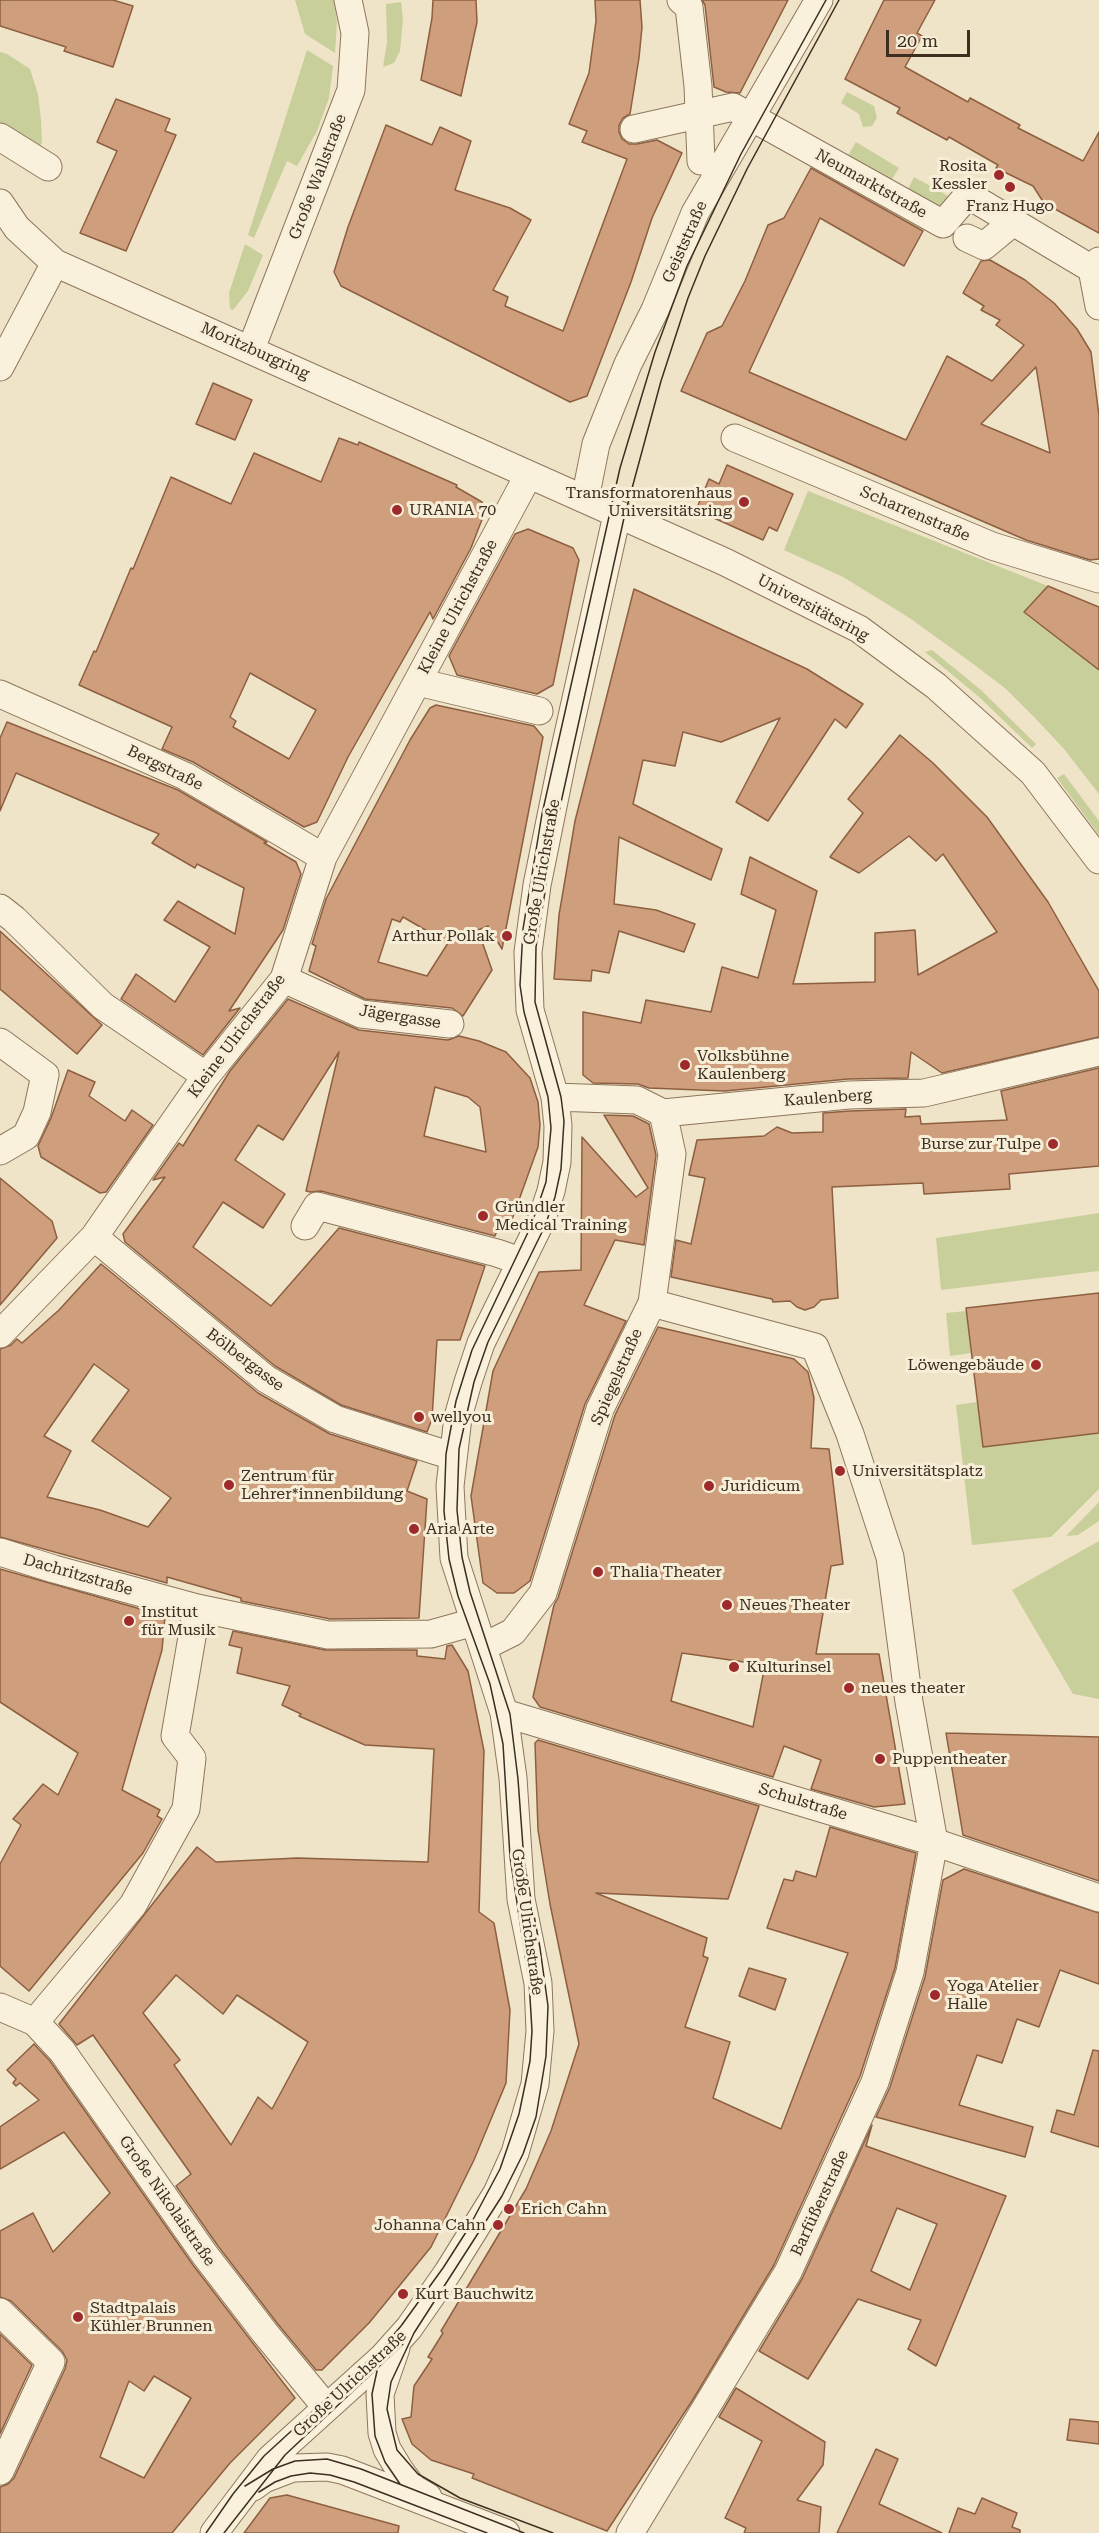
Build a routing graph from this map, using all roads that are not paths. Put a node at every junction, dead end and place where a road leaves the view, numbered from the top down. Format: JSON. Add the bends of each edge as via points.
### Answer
{"nodes":[{"id":1,"x":348,"y":0,"type":"edge"},
{"id":2,"x":681,"y":0,"type":"edge"},
{"id":3,"x":819,"y":0,"type":"edge"},
{"id":4,"x":699,"y":114,"type":"junction"},
{"id":5,"x":751,"y":117,"type":"junction"},
{"id":6,"x":634,"y":129,"type":"dead end"},
{"id":7,"x":0,"y":137,"type":"edge"},
{"id":8,"x":700,"y":161,"type":"dead end"},
{"id":9,"x":48,"y":167,"type":"dead end"},
{"id":10,"x":0,"y":203,"type":"edge"},
{"id":11,"x":1002,"y":215,"type":"junction"},
{"id":12,"x":967,"y":238,"type":"dead end"},
{"id":13,"x":55,"y":263,"type":"junction"},
{"id":14,"x":1096,"y":265,"type":"edge"},
{"id":15,"x":1099,"y":306,"type":"edge"},
{"id":16,"x":251,"y":349,"type":"junction"},
{"id":17,"x":0,"y":367,"type":"edge"},
{"id":18,"x":735,"y":438,"type":"dead end"},
{"id":19,"x":528,"y":476,"type":"junction"},
{"id":20,"x":585,"y":499,"type":"junction"},
{"id":21,"x":617,"y":515,"type":"junction"},
{"id":22,"x":1099,"y":579,"type":"edge"},
{"id":23,"x":418,"y":682,"type":"junction"},
{"id":24,"x":0,"y":694,"type":"edge"},
{"id":25,"x":539,"y":711,"type":"dead end"},
{"id":26,"x":323,"y":857,"type":"junction"},
{"id":27,"x":1099,"y":860,"type":"edge"},
{"id":28,"x":0,"y":908,"type":"edge"},
{"id":29,"x":284,"y":979,"type":"junction"},
{"id":30,"x":450,"y":1024,"type":"dead end"},
{"id":31,"x":0,"y":1042,"type":"edge"},
{"id":32,"x":1099,"y":1052,"type":"edge"},
{"id":33,"x":206,"y":1076,"type":"junction"},
{"id":34,"x":555,"y":1097,"type":"junction"},
{"id":35,"x":663,"y":1113,"type":"junction"},
{"id":36,"x":0,"y":1151,"type":"edge"},
{"id":37,"x":305,"y":1226,"type":"dead end"},
{"id":38,"x":94,"y":1237,"type":"junction"},
{"id":39,"x":520,"y":1262,"type":"junction"},
{"id":40,"x":652,"y":1303,"type":"junction"},
{"id":41,"x":0,"y":1334,"type":"edge"},
{"id":42,"x":452,"y":1456,"type":"junction"},
{"id":43,"x":0,"y":1552,"type":"edge"},
{"id":44,"x":197,"y":1608,"type":"junction"},
{"id":45,"x":478,"y":1635,"type":"junction"},
{"id":46,"x":504,"y":1713,"type":"junction"},
{"id":47,"x":934,"y":1842,"type":"junction"},
{"id":48,"x":1099,"y":1898,"type":"edge"},
{"id":49,"x":0,"y":2007,"type":"edge"},
{"id":50,"x":35,"y":2022,"type":"junction"},
{"id":51,"x":0,"y":2312,"type":"edge"},
{"id":52,"x":401,"y":2339,"type":"junction"},
{"id":53,"x":326,"y":2407,"type":"junction"},
{"id":54,"x":0,"y":2471,"type":"edge"},
{"id":55,"x":238,"y":2499,"type":"junction"},
{"id":56,"x":463,"y":2517,"type":"junction"},
{"id":57,"x":214,"y":2533,"type":"edge"},
{"id":58,"x":506,"y":2533,"type":"edge"},
{"id":59,"x":630,"y":2533,"type":"edge"}],
"edges":[{"from":1,"to":16,"type":"street","name":"Große Wallstraße","via":[[355,33],[351,90]]},
{"from":2,"to":4,"type":"street","via":[[689,7]]},
{"from":3,"to":5,"type":"street","name":"Geiststraße"},
{"from":4,"to":5,"type":"street","via":[[733,107]]},
{"from":4,"to":6,"type":"street"},
{"from":4,"to":8,"type":"street"},
{"from":5,"to":11,"type":"street","name":"Neumarktstraße","via":[[943,224],[968,195]]},
{"from":5,"to":20,"type":"street","name":"Geiststraße","via":[[695,213],[656,310],[628,364],[596,444]]},
{"from":7,"to":9,"type":"street"},
{"from":10,"to":13,"type":"street","name":"Moritzburgring","via":[[17,228]]},
{"from":11,"to":12,"type":"street","via":[[984,246]]},
{"from":11,"to":14,"type":"street","name":"Neumarktstraße"},
{"from":13,"to":16,"type":"street","name":"Moritzburgring"},
{"from":13,"to":17,"type":"street"},
{"from":14,"to":15,"type":"street"},
{"from":16,"to":19,"type":"street","name":"Moritzburgring"},
{"from":18,"to":22,"type":"street","name":"Scharrenstraße","via":[[992,546]]},
{"from":19,"to":20,"type":"street","name":"Universitätsring"},
{"from":19,"to":23,"type":"street","name":"Kleine Ulrichstraße"},
{"from":20,"to":21,"type":"street","name":"Universitätsring"},
{"from":21,"to":27,"type":"street","name":"Universitätsring","via":[[725,562],[864,632],[936,686],[1033,773]]},
{"from":21,"to":34,"type":"street","name":"Große Ulrichstraße","via":[[560,768],[528,952],[530,1010]]},
{"from":23,"to":25,"type":"street"},
{"from":23,"to":26,"type":"street","name":"Kleine Ulrichstraße"},
{"from":24,"to":26,"type":"street","name":"Bergstraße","via":[[185,776]]},
{"from":26,"to":29,"type":"street","name":"Kleine Ulrichstraße"},
{"from":28,"to":33,"type":"street","via":[[103,1006]]},
{"from":29,"to":30,"type":"street","name":"Jägergasse","via":[[361,1014]]},
{"from":29,"to":33,"type":"street","name":"Kleine Ulrichstraße"},
{"from":31,"to":36,"type":"street","via":[[45,1076],[38,1112],[26,1136]]},
{"from":32,"to":35,"type":"street","name":"Kaulenberg","via":[[924,1093],[849,1095]]},
{"from":33,"to":38,"type":"street","name":"Kleine Ulrichstraße"},
{"from":34,"to":35,"type":"street","via":[[637,1100]]},
{"from":34,"to":39,"type":"street","name":"Große Ulrichstraße","via":[[557,1162],[551,1191]]},
{"from":35,"to":40,"type":"street","name":"Spiegelstraße","via":[[672,1154]]},
{"from":37,"to":39,"type":"street","via":[[317,1206]]},
{"from":38,"to":41,"type":"street","name":"Kleine Ulrichstraße"},
{"from":38,"to":42,"type":"street","name":"Bölbergasse","via":[[266,1379],[335,1419]]},
{"from":39,"to":42,"type":"street","name":"Große Ulrichstraße","via":[[481,1343],[458,1418]]},
{"from":40,"to":45,"type":"street","name":"Spiegelstraße","via":[[600,1409],[543,1593],[513,1632]]},
{"from":40,"to":47,"type":"street","via":[[815,1347],[850,1434],[890,1557],[909,1702]]},
{"from":42,"to":45,"type":"street","name":"Große Ulrichstraße","via":[[450,1519],[454,1558]]},
{"from":43,"to":44,"type":"street","name":"Dachritzstraße"},
{"from":44,"to":45,"type":"street","name":"Dachritzstraße","via":[[328,1635]]},
{"from":44,"to":50,"type":"street","via":[[175,1736],[192,1758],[186,1809],[133,1905]]},
{"from":45,"to":46,"type":"street","name":"Große Ulrichstraße"},
{"from":46,"to":47,"type":"street","name":"Schulstraße"},
{"from":46,"to":52,"type":"street","name":"Große Ulrichstraße","via":[[522,1899],[537,1983],[540,2031],[535,2084],[515,2153],[497,2193]]},
{"from":47,"to":48,"type":"street","name":"Schulstraße"},
{"from":47,"to":59,"type":"street","name":"Barfüßerstraße","via":[[910,1972],[874,2082],[788,2272]]},
{"from":49,"to":50,"type":"street","name":"Große Nikolaistraße"},
{"from":50,"to":53,"type":"street","name":"Große Nikolaistraße","via":[[62,2051],[205,2255]]},
{"from":51,"to":54,"type":"street","via":[[51,2362]]},
{"from":52,"to":53,"type":"street","name":"Große Ulrichstraße"},
{"from":52,"to":56,"type":"street","via":[[380,2394],[382,2433],[387,2448],[414,2488]]},
{"from":53,"to":55,"type":"street","name":"Große Ulrichstraße","via":[[270,2459]]},
{"from":55,"to":56,"type":"street","via":[[279,2473],[293,2468],[327,2467]]},
{"from":55,"to":57,"type":"street","name":"Große Ulrichstraße"},
{"from":56,"to":58,"type":"street"}]}
